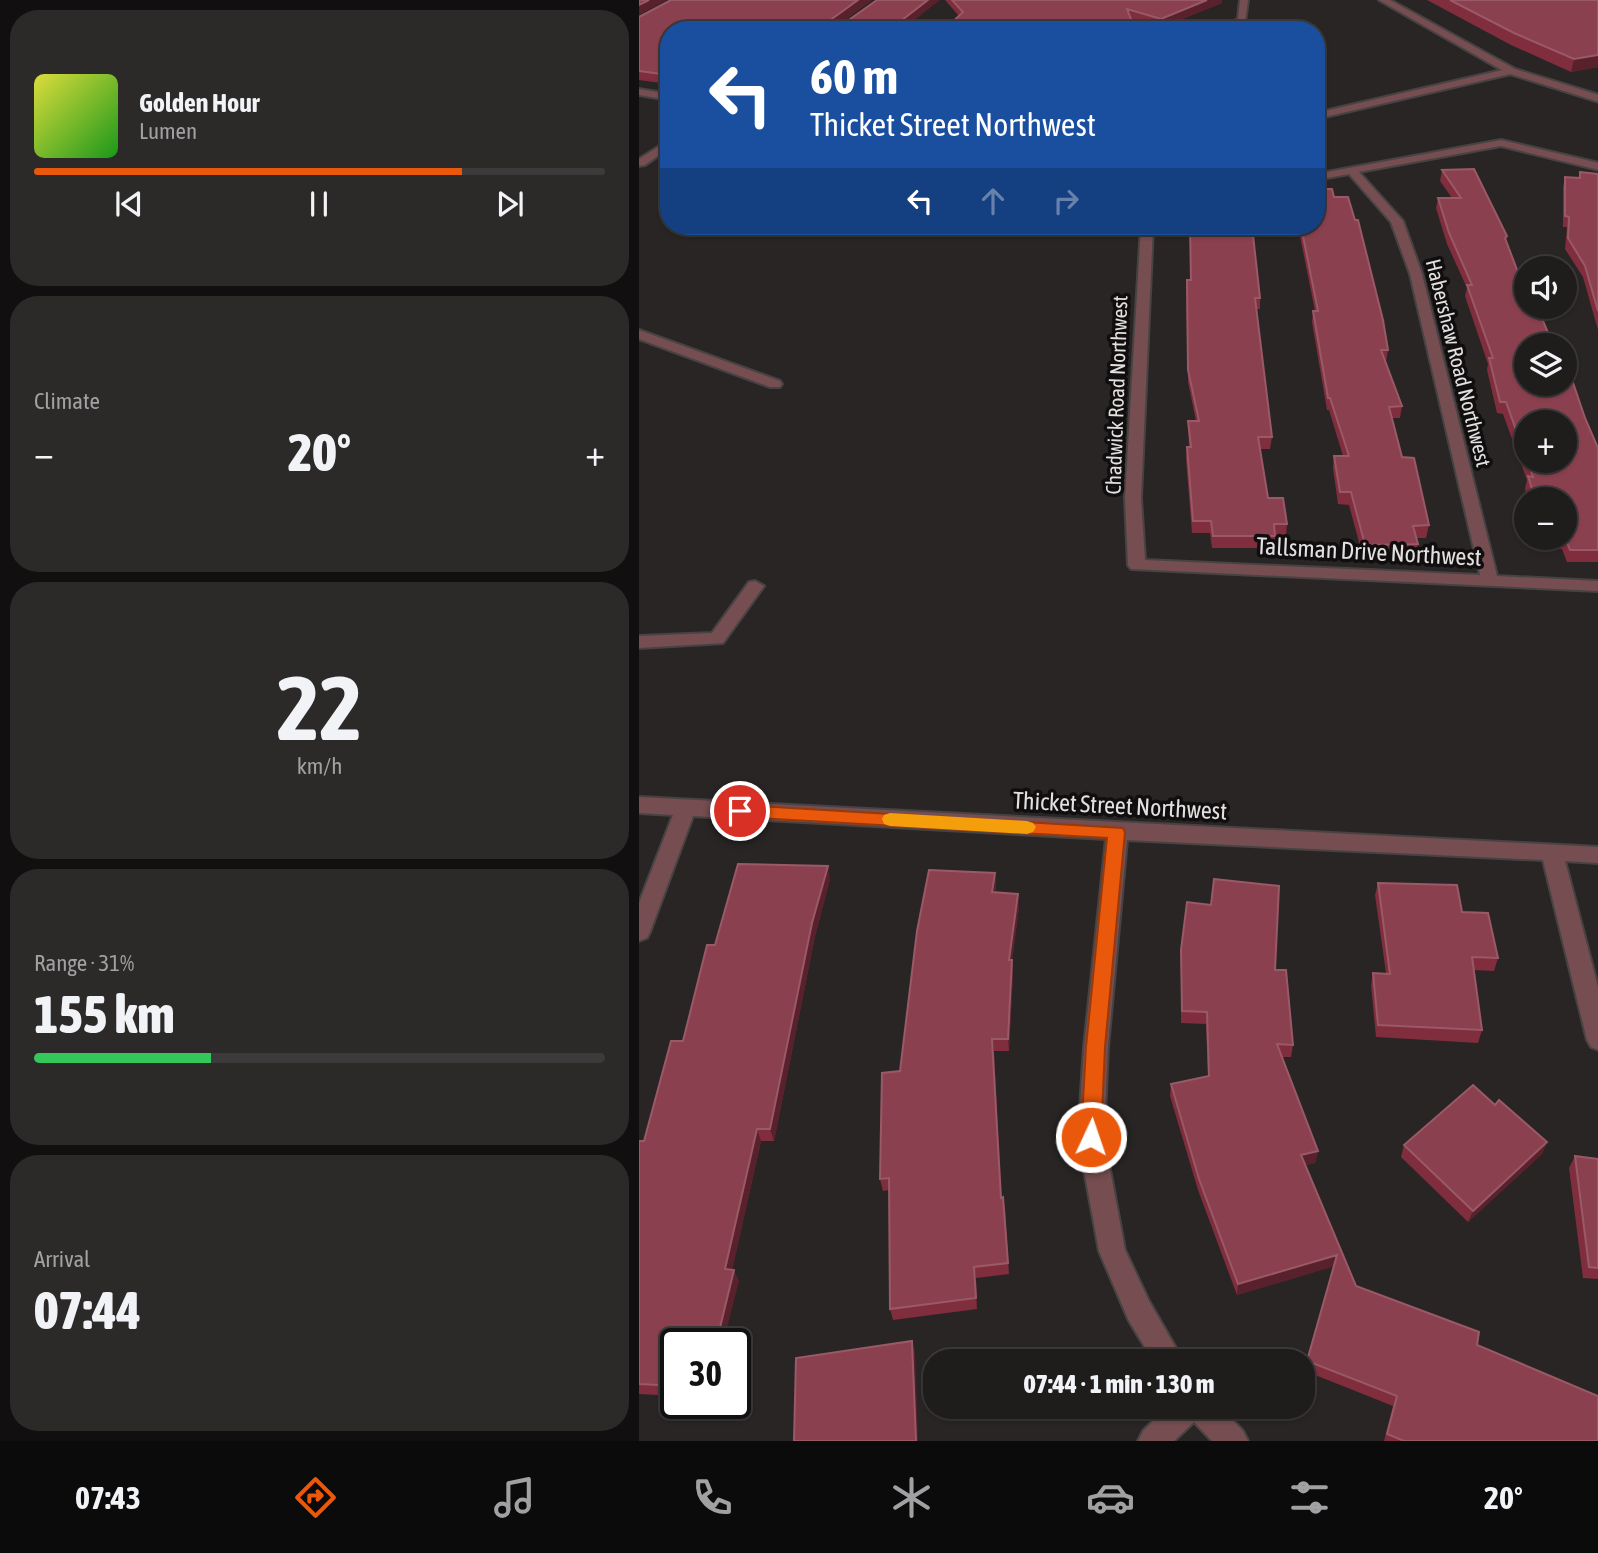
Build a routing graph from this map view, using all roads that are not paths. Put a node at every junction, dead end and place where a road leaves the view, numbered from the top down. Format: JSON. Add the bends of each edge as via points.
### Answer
{"nodes":[{"id":1,"x":1244,"y":0,"type":"edge"},
{"id":2,"x":1383,"y":0,"type":"edge"},
{"id":3,"x":1239,"y":21,"type":"edge"},
{"id":4,"x":1511,"y":71,"type":"junction"},
{"id":5,"x":639,"y":92,"type":"edge"},
{"id":6,"x":660,"y":96,"type":"edge"},
{"id":7,"x":1598,"y":99,"type":"edge"},
{"id":8,"x":1325,"y":114,"type":"edge"},
{"id":9,"x":660,"y":149,"type":"edge"},
{"id":10,"x":641,"y":163,"type":"dead end"},
{"id":11,"x":1598,"y":167,"type":"edge"},
{"id":12,"x":1352,"y":171,"type":"junction"},
{"id":13,"x":1325,"y":176,"type":"edge"},
{"id":14,"x":1148,"y":235,"type":"edge"},
{"id":15,"x":639,"y":334,"type":"edge"},
{"id":16,"x":775,"y":384,"type":"dead end"},
{"id":17,"x":1137,"y":565,"type":"joint"},
{"id":18,"x":1490,"y":582,"type":"junction"},
{"id":19,"x":756,"y":586,"type":"dead end"},
{"id":20,"x":1598,"y":586,"type":"edge"},
{"id":21,"x":639,"y":642,"type":"edge"},
{"id":22,"x":639,"y":805,"type":"edge"},
{"id":23,"x":686,"y":808,"type":"junction"},
{"id":24,"x":1117,"y":832,"type":"junction"},
{"id":25,"x":1552,"y":853,"type":"junction"},
{"id":26,"x":1598,"y":855,"type":"edge"},
{"id":27,"x":639,"y":932,"type":"edge"},
{"id":28,"x":1598,"y":1040,"type":"edge"},
{"id":29,"x":1162,"y":1349,"type":"edge"},
{"id":30,"x":1176,"y":1419,"type":"edge"},
{"id":31,"x":1212,"y":1419,"type":"edge"},
{"id":32,"x":1153,"y":1441,"type":"edge"},
{"id":33,"x":1233,"y":1441,"type":"edge"}],
"edges":[{"from":1,"to":3,"type":"street"},
{"from":2,"to":4,"type":"street"},
{"from":4,"to":7,"type":"street"},
{"from":4,"to":8,"type":"street"},
{"from":5,"to":6,"type":"street"},
{"from":9,"to":10,"type":"street"},
{"from":11,"to":12,"type":"street","via":[[1501,143]]},
{"from":12,"to":13,"type":"street"},
{"from":12,"to":18,"type":"street","name":"Habershaw Road Northwest","via":[[1397,221],[1416,274]]},
{"from":14,"to":17,"type":"street","name":"Chadwick Road Northwest","via":[[1134,498]]},
{"from":15,"to":16,"type":"street"},
{"from":17,"to":18,"type":"street","name":"Tallsman Drive Northwest"},
{"from":18,"to":20,"type":"street","name":"Tallsman Drive Northwest"},
{"from":19,"to":21,"type":"street","via":[[717,639]]},
{"from":22,"to":23,"type":"street","name":"Thicket Street Northwest"},
{"from":23,"to":24,"type":"street","name":"Thicket Street Northwest"},
{"from":23,"to":27,"type":"street"},
{"from":24,"to":25,"type":"street","name":"Thicket Street Northwest"},
{"from":24,"to":29,"type":"street","via":[[1091,1137],[1112,1251]]},
{"from":25,"to":26,"type":"street","name":"Thicket Street Northwest"},
{"from":25,"to":28,"type":"street"},
{"from":30,"to":32,"type":"street"},
{"from":31,"to":33,"type":"street"}]}
